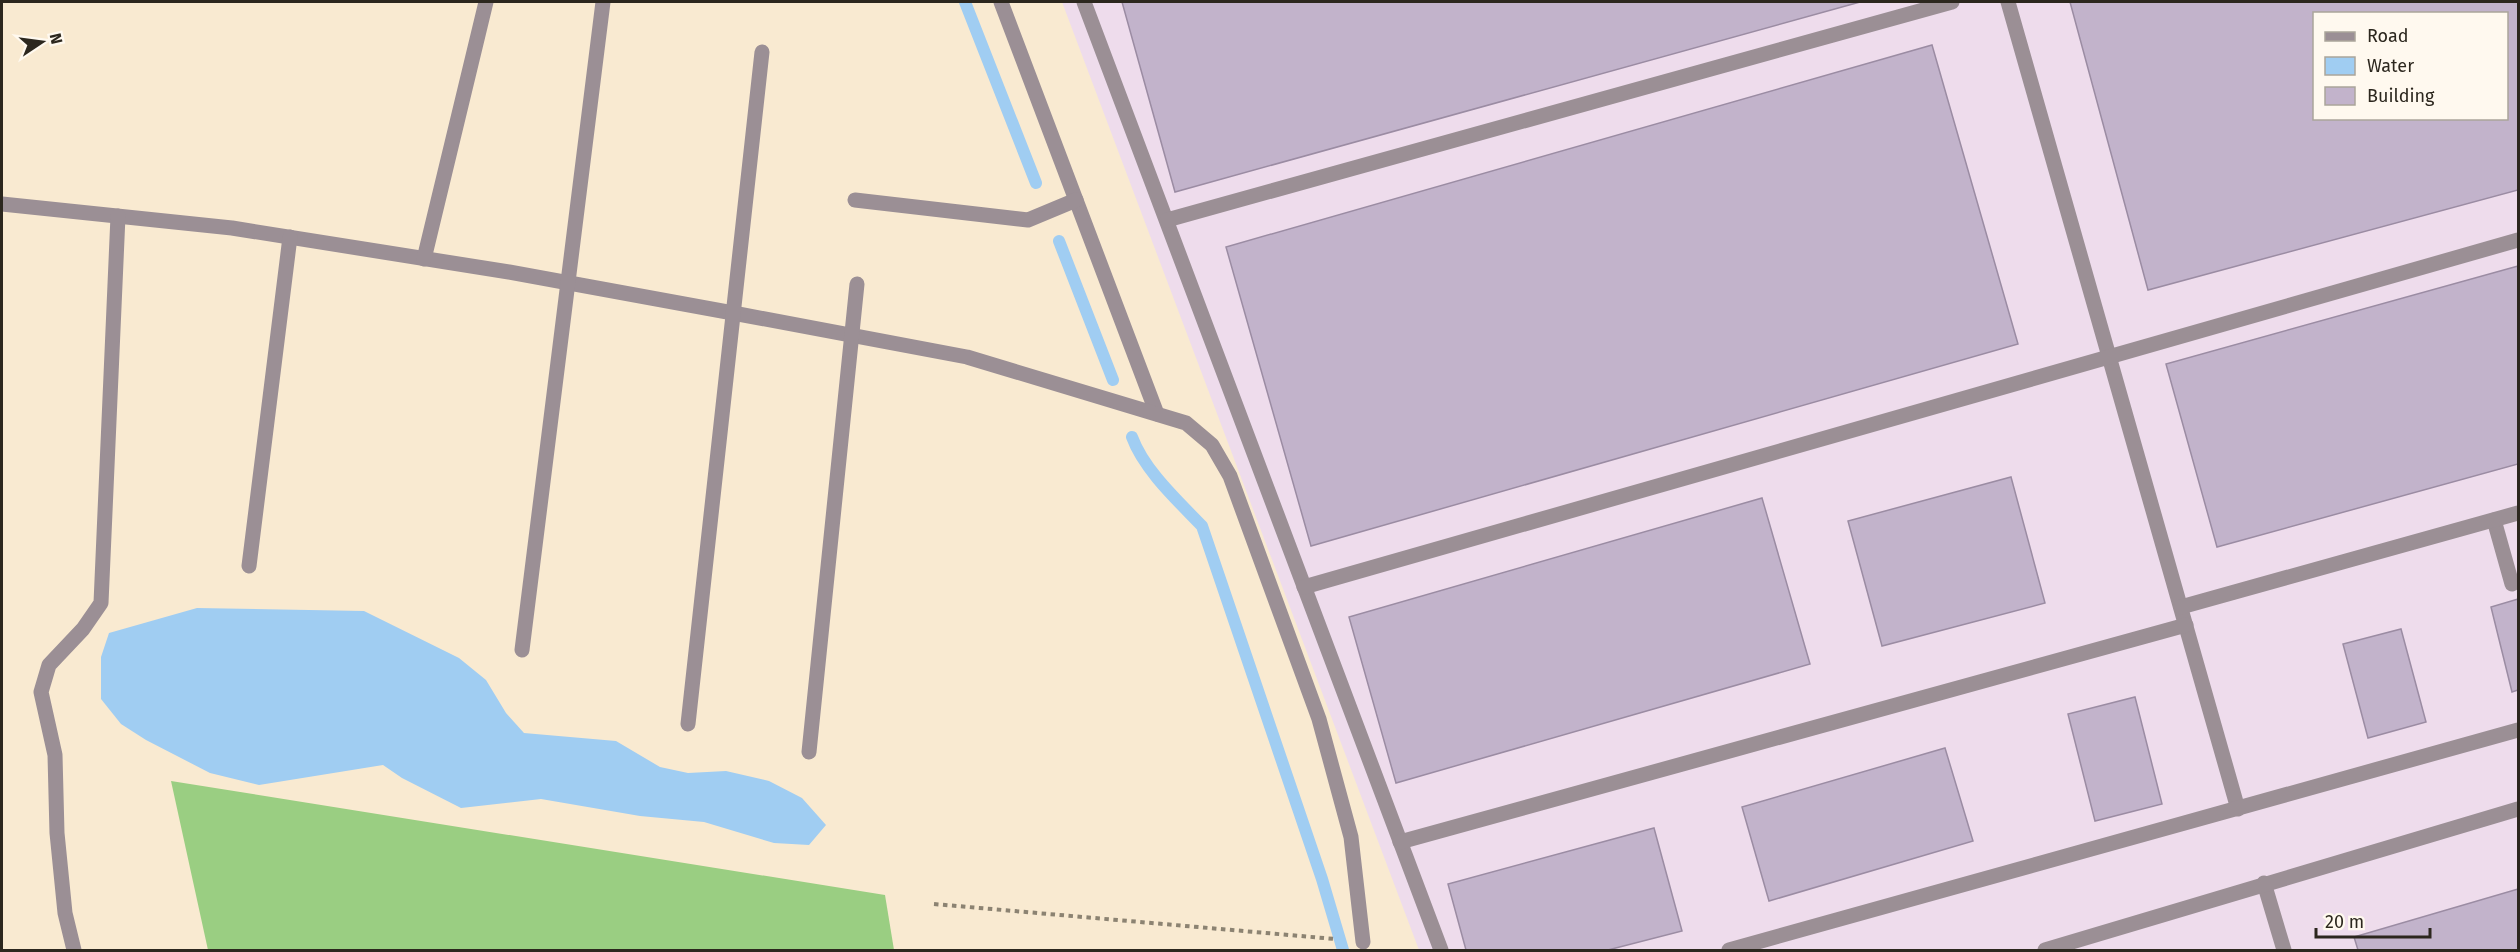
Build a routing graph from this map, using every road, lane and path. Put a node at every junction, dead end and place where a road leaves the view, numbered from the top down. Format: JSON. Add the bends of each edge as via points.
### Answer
{"nodes":[{"id":1,"x":486,"y":2,"type":"edge"},
{"id":2,"x":603,"y":2,"type":"edge"},
{"id":3,"x":1001,"y":2,"type":"edge"},
{"id":4,"x":1084,"y":2,"type":"edge"},
{"id":5,"x":1952,"y":2,"type":"edge"},
{"id":6,"x":2008,"y":2,"type":"edge"},
{"id":7,"x":762,"y":52,"type":"dead end"},
{"id":8,"x":855,"y":200,"type":"dead end"},
{"id":9,"x":1076,"y":200,"type":"junction"},
{"id":10,"x":2,"y":204,"type":"edge"},
{"id":11,"x":118,"y":216,"type":"junction"},
{"id":12,"x":1167,"y":220,"type":"junction"},
{"id":13,"x":290,"y":237,"type":"junction"},
{"id":14,"x":2518,"y":240,"type":"edge"},
{"id":15,"x":424,"y":259,"type":"junction"},
{"id":16,"x":568,"y":283,"type":"junction"},
{"id":17,"x":857,"y":284,"type":"dead end"},
{"id":18,"x":733,"y":313,"type":"junction"},
{"id":19,"x":852,"y":335,"type":"junction"},
{"id":20,"x":2109,"y":357,"type":"junction"},
{"id":21,"x":1157,"y":414,"type":"junction"},
{"id":22,"x":2518,"y":513,"type":"edge"},
{"id":23,"x":2494,"y":520,"type":"junction"},
{"id":24,"x":249,"y":566,"type":"dead end"},
{"id":25,"x":2512,"y":584,"type":"dead end"},
{"id":26,"x":1304,"y":587,"type":"junction"},
{"id":27,"x":2181,"y":607,"type":"junction"},
{"id":28,"x":2186,"y":625,"type":"junction"},
{"id":29,"x":522,"y":650,"type":"dead end"},
{"id":30,"x":688,"y":724,"type":"dead end"},
{"id":31,"x":2518,"y":730,"type":"edge"},
{"id":32,"x":809,"y":752,"type":"dead end"},
{"id":33,"x":2238,"y":809,"type":"junction"},
{"id":34,"x":2518,"y":809,"type":"edge"},
{"id":35,"x":1400,"y":842,"type":"junction"},
{"id":36,"x":2264,"y":883,"type":"junction"},
{"id":37,"x":934,"y":904,"type":"dead end"},
{"id":38,"x":1363,"y":942,"type":"joint"},
{"id":39,"x":74,"y":951,"type":"edge"},
{"id":40,"x":1441,"y":951,"type":"edge"},
{"id":41,"x":1729,"y":951,"type":"edge"},
{"id":42,"x":2045,"y":951,"type":"edge"},
{"id":43,"x":2284,"y":951,"type":"edge"}],
"edges":[{"from":1,"to":15,"type":"street"},
{"from":2,"to":16,"type":"street"},
{"from":3,"to":9,"type":"street"},
{"from":4,"to":12,"type":"street"},
{"from":5,"to":12,"type":"street"},
{"from":6,"to":20,"type":"street"},
{"from":7,"to":18,"type":"street"},
{"from":8,"to":9,"type":"street","via":[[1028,220]]},
{"from":9,"to":21,"type":"street"},
{"from":10,"to":11,"type":"street"},
{"from":11,"to":13,"type":"street"},
{"from":11,"to":39,"type":"street","via":[[101,603],[49,665],[41,692],[55,755],[57,833],[65,913]]},
{"from":12,"to":26,"type":"street"},
{"from":13,"to":15,"type":"street"},
{"from":13,"to":24,"type":"street"},
{"from":14,"to":20,"type":"street"},
{"from":15,"to":16,"type":"street"},
{"from":16,"to":18,"type":"street"},
{"from":16,"to":29,"type":"street"},
{"from":17,"to":19,"type":"street"},
{"from":18,"to":19,"type":"street"},
{"from":18,"to":30,"type":"street"},
{"from":19,"to":21,"type":"street","via":[[967,357]]},
{"from":19,"to":32,"type":"street"},
{"from":20,"to":26,"type":"street"},
{"from":20,"to":27,"type":"street"},
{"from":21,"to":38,"type":"street","via":[[1186,423],[1212,445],[1230,476],[1319,719],[1351,837]]},
{"from":22,"to":23,"type":"street"},
{"from":23,"to":25,"type":"street"},
{"from":23,"to":27,"type":"street"},
{"from":26,"to":35,"type":"street"},
{"from":27,"to":28,"type":"street"},
{"from":28,"to":33,"type":"street"},
{"from":28,"to":35,"type":"street"},
{"from":31,"to":33,"type":"street"},
{"from":33,"to":41,"type":"street"},
{"from":34,"to":36,"type":"street"},
{"from":35,"to":40,"type":"street"},
{"from":36,"to":42,"type":"street"},
{"from":36,"to":43,"type":"street"},
{"from":37,"to":38,"type":"path"}]}
